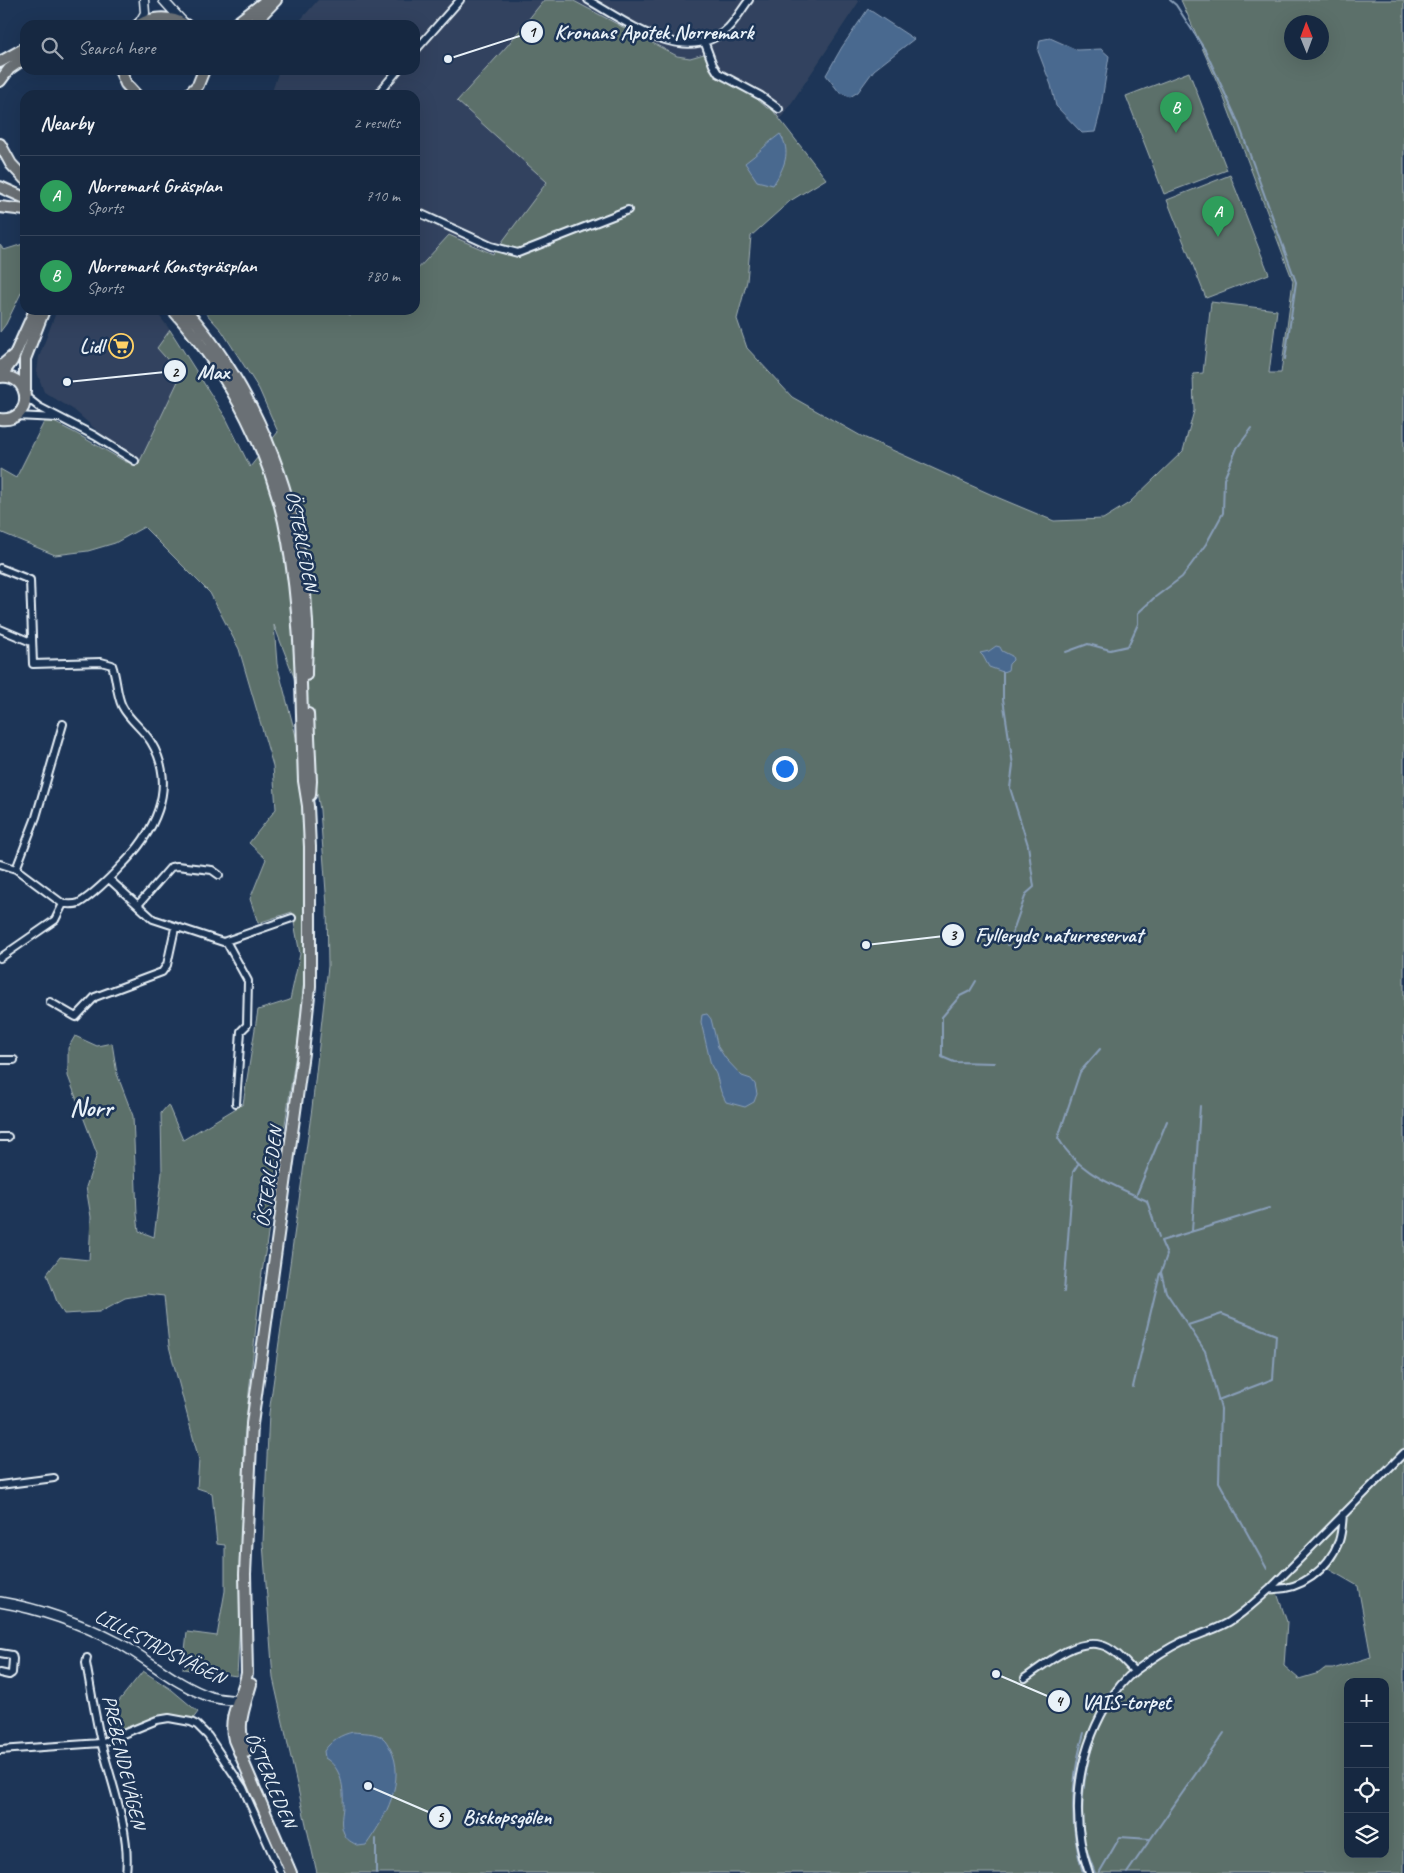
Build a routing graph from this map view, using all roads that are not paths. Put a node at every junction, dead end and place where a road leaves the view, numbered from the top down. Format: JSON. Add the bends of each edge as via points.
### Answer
{"nodes":[{"id":1,"x":144,"y":0,"type":"edge"},
{"id":2,"x":163,"y":0,"type":"edge"},
{"id":3,"x":266,"y":0,"type":"edge"},
{"id":4,"x":276,"y":0,"type":"edge"},
{"id":5,"x":460,"y":0,"type":"edge"},
{"id":6,"x":588,"y":0,"type":"edge"},
{"id":7,"x":749,"y":0,"type":"edge"},
{"id":8,"x":141,"y":20,"type":"edge"},
{"id":9,"x":150,"y":20,"type":"edge"},
{"id":10,"x":171,"y":20,"type":"edge"},
{"id":11,"x":181,"y":20,"type":"edge"},
{"id":12,"x":240,"y":20,"type":"edge"},
{"id":13,"x":257,"y":20,"type":"edge"},
{"id":14,"x":704,"y":41,"type":"junction"},
{"id":15,"x":420,"y":45,"type":"edge"},
{"id":16,"x":20,"y":51,"type":"edge"},
{"id":17,"x":20,"y":61,"type":"edge"},
{"id":18,"x":0,"y":62,"type":"edge"},
{"id":19,"x":121,"y":75,"type":"edge"},
{"id":20,"x":122,"y":75,"type":"edge"},
{"id":21,"x":394,"y":75,"type":"edge"},
{"id":22,"x":0,"y":81,"type":"edge"},
{"id":23,"x":123,"y":90,"type":"edge"},
{"id":24,"x":131,"y":90,"type":"edge"},
{"id":25,"x":381,"y":90,"type":"edge"},
{"id":26,"x":779,"y":109,"type":"dead end"},
{"id":27,"x":0,"y":144,"type":"edge"},
{"id":28,"x":20,"y":174,"type":"edge"},
{"id":29,"x":0,"y":180,"type":"edge"},
{"id":30,"x":0,"y":187,"type":"edge"},
{"id":31,"x":20,"y":189,"type":"edge"},
{"id":32,"x":20,"y":196,"type":"edge"},
{"id":33,"x":0,"y":207,"type":"edge"},
{"id":34,"x":20,"y":209,"type":"edge"},
{"id":35,"x":628,"y":210,"type":"dead end"},
{"id":36,"x":420,"y":214,"type":"edge"},
{"id":37,"x":33,"y":315,"type":"edge"},
{"id":38,"x":42,"y":315,"type":"edge"},
{"id":39,"x":177,"y":315,"type":"edge"},
{"id":40,"x":190,"y":315,"type":"edge"},
{"id":41,"x":0,"y":373,"type":"edge"},
{"id":42,"x":25,"y":393,"type":"junction"},
{"id":43,"x":8,"y":418,"type":"edge"},
{"id":44,"x":61,"y":419,"type":"junction"},
{"id":45,"x":0,"y":426,"type":"edge"},
{"id":46,"x":135,"y":461,"type":"dead end"},
{"id":47,"x":0,"y":568,"type":"edge"},
{"id":48,"x":0,"y":629,"type":"edge"},
{"id":49,"x":31,"y":642,"type":"junction"},
{"id":50,"x":63,"y":724,"type":"dead end"},
{"id":51,"x":308,"y":806,"type":"junction"},
{"id":52,"x":0,"y":864,"type":"edge"},
{"id":53,"x":16,"y":869,"type":"junction"},
{"id":54,"x":219,"y":875,"type":"dead end"},
{"id":55,"x":109,"y":879,"type":"junction"},
{"id":56,"x":64,"y":904,"type":"junction"},
{"id":57,"x":138,"y":905,"type":"junction"},
{"id":58,"x":292,"y":918,"type":"dead end"},
{"id":59,"x":175,"y":928,"type":"junction"},
{"id":60,"x":226,"y":941,"type":"junction"},
{"id":61,"x":0,"y":958,"type":"edge"},
{"id":62,"x":50,"y":1002,"type":"dead end"},
{"id":63,"x":0,"y":1060,"type":"edge"},
{"id":64,"x":14,"y":1060,"type":"dead end"},
{"id":65,"x":236,"y":1103,"type":"dead end"},
{"id":66,"x":0,"y":1137,"type":"edge"},
{"id":67,"x":8,"y":1137,"type":"dead end"},
{"id":68,"x":1404,"y":1453,"type":"edge"},
{"id":69,"x":54,"y":1478,"type":"dead end"},
{"id":70,"x":0,"y":1485,"type":"edge"},
{"id":71,"x":1343,"y":1514,"type":"junction"},
{"id":72,"x":1270,"y":1589,"type":"junction"},
{"id":73,"x":0,"y":1602,"type":"edge"},
{"id":74,"x":0,"y":1653,"type":"edge"},
{"id":75,"x":87,"y":1658,"type":"dead end"},
{"id":76,"x":1134,"y":1671,"type":"junction"},
{"id":77,"x":0,"y":1673,"type":"edge"},
{"id":78,"x":1024,"y":1678,"type":"dead end"},
{"id":79,"x":242,"y":1700,"type":"junction"},
{"id":80,"x":101,"y":1743,"type":"junction"},
{"id":81,"x":0,"y":1750,"type":"edge"},
{"id":82,"x":126,"y":1873,"type":"edge"},
{"id":83,"x":281,"y":1873,"type":"edge"},
{"id":84,"x":291,"y":1873,"type":"edge"},
{"id":85,"x":295,"y":1873,"type":"edge"},
{"id":86,"x":1089,"y":1873,"type":"edge"}],
"edges":[{"from":1,"to":8,"type":"street","via":[[145,14]]},
{"from":2,"to":11,"type":"street"},
{"from":3,"to":12,"type":"main road"},
{"from":4,"to":13,"type":"main road"},
{"from":5,"to":15,"type":"street"},
{"from":6,"to":14,"type":"street","via":[[662,40],[683,44]]},
{"from":7,"to":14,"type":"street","via":[[728,28]]},
{"from":9,"to":10,"type":"main road"},
{"from":14,"to":26,"type":"street","via":[[718,73]]},
{"from":16,"to":18,"type":"main road"},
{"from":17,"to":22,"type":"main road"},
{"from":19,"to":23,"type":"main road"},
{"from":20,"to":24,"type":"main road"},
{"from":21,"to":25,"type":"street"},
{"from":27,"to":28,"type":"main road"},
{"from":29,"to":31,"type":"main road"},
{"from":30,"to":32,"type":"main road"},
{"from":33,"to":34,"type":"main road"},
{"from":35,"to":36,"type":"street","via":[[518,253],[491,246]]},
{"from":37,"to":41,"type":"main road","via":[[14,355]]},
{"from":38,"to":42,"type":"main road","via":[[25,359]]},
{"from":39,"to":51,"type":"main road","name":"ÖSTERLEDEN","via":[[200,341],[231,388],[262,450],[278,499],[289,548],[297,611],[304,781]]},
{"from":40,"to":51,"type":"main road","name":"ÖSTERLEDEN","via":[[223,359],[250,405],[276,464],[292,518],[307,623],[311,781]]},
{"from":41,"to":42,"type":"main road","via":[[15,379]]},
{"from":42,"to":43,"type":"main road","via":[[22,409]]},
{"from":42,"to":44,"type":"street","via":[[39,407]]},
{"from":43,"to":44,"type":"street","via":[[36,416]]},
{"from":43,"to":45,"type":"main road"},
{"from":44,"to":46,"type":"street"},
{"from":47,"to":49,"type":"street","via":[[30,580]]},
{"from":48,"to":49,"type":"street"},
{"from":49,"to":55,"type":"street","via":[[33,664],[101,662],[112,666],[123,708],[158,756],[161,805],[148,833]]},
{"from":50,"to":53,"type":"street","via":[[36,817]]},
{"from":51,"to":79,"type":"main road","name":"ÖSTERLEDEN","via":[[310,986],[250,1460],[245,1574],[247,1673]]},
{"from":52,"to":53,"type":"street"},
{"from":53,"to":56,"type":"street"},
{"from":54,"to":57,"type":"street","via":[[212,870],[171,867]]},
{"from":55,"to":56,"type":"street","via":[[78,904]]},
{"from":55,"to":57,"type":"street"},
{"from":56,"to":61,"type":"street","via":[[55,920]]},
{"from":57,"to":59,"type":"street","via":[[153,920]]},
{"from":58,"to":60,"type":"street"},
{"from":59,"to":60,"type":"street"},
{"from":59,"to":62,"type":"street","via":[[168,966],[162,972],[95,997],[76,1018]]},
{"from":60,"to":65,"type":"street","via":[[248,980],[247,1025],[241,1031]]},
{"from":63,"to":64,"type":"street"},
{"from":66,"to":67,"type":"street"},
{"from":68,"to":71,"type":"street"},
{"from":69,"to":70,"type":"street"},
{"from":71,"to":72,"type":"street"},
{"from":71,"to":72,"type":"street","via":[[1339,1541],[1323,1566],[1297,1586]]},
{"from":72,"to":76,"type":"street","via":[[1227,1623],[1170,1648]]},
{"from":73,"to":79,"type":"main road","name":"LILLESTADSVÄGEN","via":[[98,1632],[200,1692],[220,1699]]},
{"from":74,"to":77,"type":"street","via":[[12,1655],[13,1659],[12,1673]]},
{"from":75,"to":80,"type":"street","name":"PREBENDEVÄGEN"},
{"from":76,"to":78,"type":"street","via":[[1113,1651],[1102,1645],[1087,1644],[1074,1648]]},
{"from":76,"to":86,"type":"street","via":[[1119,1687],[1095,1725],[1085,1755],[1077,1810]]},
{"from":79,"to":84,"type":"main road","name":"ÖSTERLEDEN","via":[[232,1716],[231,1730]]},
{"from":79,"to":85,"type":"main road","name":"ÖSTERLEDEN","via":[[241,1740]]},
{"from":80,"to":81,"type":"street"},
{"from":80,"to":82,"type":"street","name":"PREBENDEVÄGEN","via":[[124,1832]]},
{"from":80,"to":83,"type":"street","via":[[157,1720],[183,1720],[197,1726],[208,1736],[243,1788]]}]}
